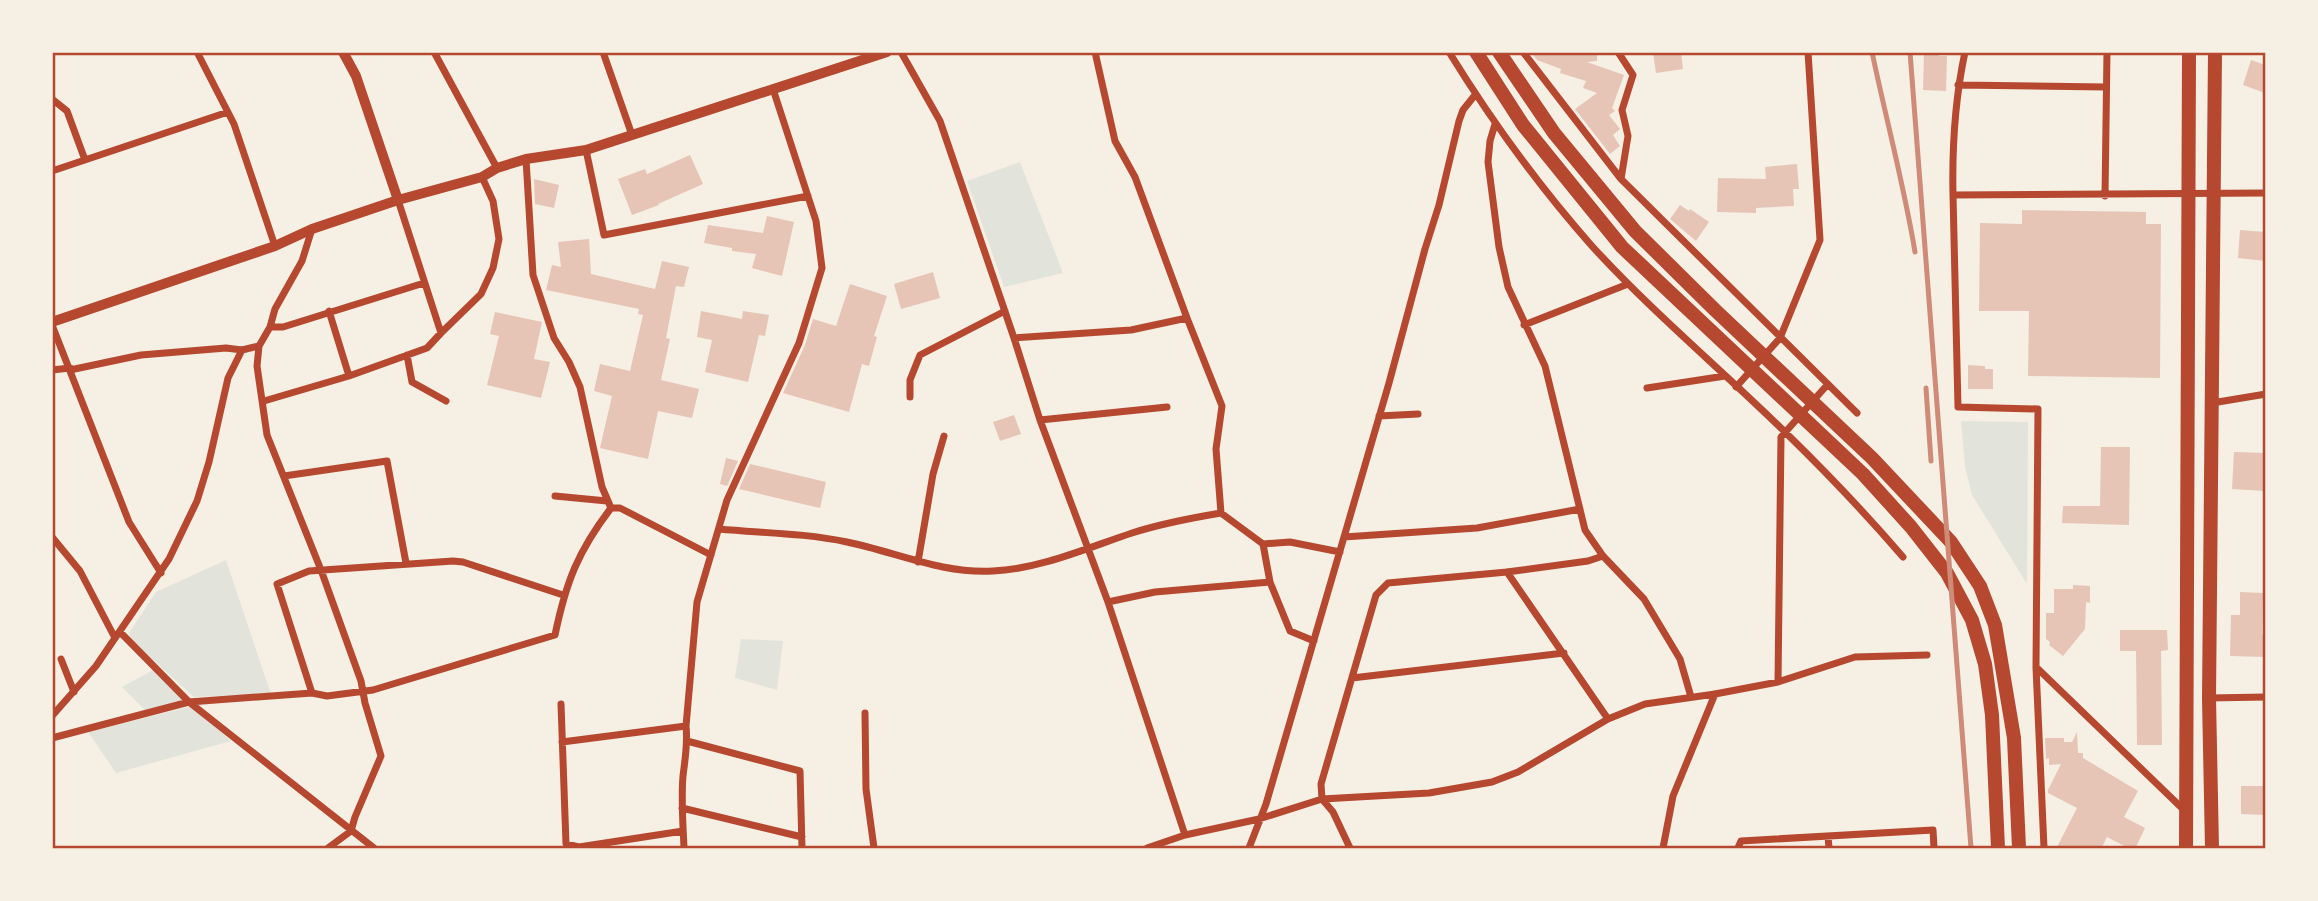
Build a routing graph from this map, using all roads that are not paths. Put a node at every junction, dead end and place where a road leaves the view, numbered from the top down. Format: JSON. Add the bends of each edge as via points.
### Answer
{"nodes":[{"id":1,"x":197,"y":52,"type":"edge"},
{"id":2,"x":343,"y":52,"type":"edge"},
{"id":3,"x":435,"y":52,"type":"edge"},
{"id":4,"x":603,"y":52,"type":"edge"},
{"id":5,"x":887,"y":52,"type":"edge"},
{"id":6,"x":901,"y":52,"type":"edge"},
{"id":7,"x":1095,"y":52,"type":"edge"},
{"id":8,"x":1449,"y":52,"type":"edge"},
{"id":9,"x":1476,"y":52,"type":"edge"},
{"id":10,"x":1499,"y":52,"type":"edge"},
{"id":11,"x":1523,"y":52,"type":"edge"},
{"id":12,"x":1618,"y":52,"type":"edge"},
{"id":13,"x":1808,"y":52,"type":"edge"},
{"id":14,"x":1965,"y":52,"type":"edge"},
{"id":15,"x":2107,"y":52,"type":"edge"},
{"id":16,"x":2189,"y":52,"type":"edge"},
{"id":17,"x":2215,"y":52,"type":"edge"},
{"id":18,"x":1958,"y":85,"type":"junction"},
{"id":19,"x":2106,"y":87,"type":"junction"},
{"id":20,"x":773,"y":89,"type":"junction"},
{"id":21,"x":1475,"y":94,"type":"junction"},
{"id":22,"x":52,"y":99,"type":"edge"},
{"id":23,"x":228,"y":112,"type":"junction"},
{"id":24,"x":1495,"y":124,"type":"junction"},
{"id":25,"x":632,"y":135,"type":"junction"},
{"id":26,"x":586,"y":149,"type":"junction"},
{"id":27,"x":526,"y":159,"type":"junction"},
{"id":28,"x":85,"y":160,"type":"junction"},
{"id":29,"x":497,"y":168,"type":"junction"},
{"id":30,"x":52,"y":171,"type":"edge"},
{"id":31,"x":482,"y":177,"type":"junction"},
{"id":32,"x":1621,"y":180,"type":"junction"},
{"id":33,"x":2266,"y":193,"type":"edge"},
{"id":34,"x":2215,"y":194,"type":"junction"},
{"id":35,"x":1953,"y":195,"type":"junction"},
{"id":36,"x":2188,"y":195,"type":"junction"},
{"id":37,"x":808,"y":196,"type":"junction"},
{"id":38,"x":2105,"y":196,"type":"junction"},
{"id":39,"x":398,"y":200,"type":"junction"},
{"id":40,"x":312,"y":229,"type":"junction"},
{"id":41,"x":275,"y":246,"type":"junction"},
{"id":42,"x":424,"y":283,"type":"junction"},
{"id":43,"x":1629,"y":284,"type":"junction"},
{"id":44,"x":1005,"y":311,"type":"junction"},
{"id":45,"x":329,"y":312,"type":"junction"},
{"id":46,"x":1187,"y":318,"type":"junction"},
{"id":47,"x":52,"y":323,"type":"edge"},
{"id":48,"x":1524,"y":324,"type":"junction"},
{"id":49,"x":270,"y":327,"type":"junction"},
{"id":50,"x":441,"y":333,"type":"junction"},
{"id":51,"x":1014,"y":338,"type":"junction"},
{"id":52,"x":1780,"y":338,"type":"junction"},
{"id":53,"x":259,"y":346,"type":"junction"},
{"id":54,"x":242,"y":350,"type":"junction"},
{"id":55,"x":407,"y":355,"type":"junction"},
{"id":56,"x":70,"y":369,"type":"junction"},
{"id":57,"x":52,"y":370,"type":"edge"},
{"id":58,"x":349,"y":376,"type":"junction"},
{"id":59,"x":1725,"y":376,"type":"junction"},
{"id":60,"x":1828,"y":384,"type":"junction"},
{"id":61,"x":1736,"y":387,"type":"junction"},
{"id":62,"x":1647,"y":388,"type":"dead end"},
{"id":63,"x":2266,"y":394,"type":"edge"},
{"id":64,"x":910,"y":397,"type":"dead end"},
{"id":65,"x":264,"y":401,"type":"junction"},
{"id":66,"x":446,"y":401,"type":"dead end"},
{"id":67,"x":2211,"y":403,"type":"junction"},
{"id":68,"x":1167,"y":407,"type":"dead end"},
{"id":69,"x":1857,"y":412,"type":"dead end"},
{"id":70,"x":1418,"y":414,"type":"dead end"},
{"id":71,"x":1379,"y":416,"type":"junction"},
{"id":72,"x":1040,"y":421,"type":"junction"},
{"id":73,"x":1785,"y":432,"type":"junction"},
{"id":74,"x":944,"y":436,"type":"dead end"},
{"id":75,"x":284,"y":476,"type":"junction"},
{"id":76,"x":555,"y":496,"type":"dead end"},
{"id":77,"x":609,"y":505,"type":"junction"},
{"id":78,"x":1580,"y":509,"type":"junction"},
{"id":79,"x":1221,"y":513,"type":"junction"},
{"id":80,"x":719,"y":529,"type":"junction"},
{"id":81,"x":52,"y":537,"type":"edge"},
{"id":82,"x":1344,"y":537,"type":"junction"},
{"id":83,"x":1263,"y":544,"type":"junction"},
{"id":84,"x":1089,"y":549,"type":"junction"},
{"id":85,"x":1340,"y":552,"type":"junction"},
{"id":86,"x":711,"y":555,"type":"junction"},
{"id":87,"x":1603,"y":556,"type":"junction"},
{"id":88,"x":1903,"y":558,"type":"dead end"},
{"id":89,"x":918,"y":562,"type":"junction"},
{"id":90,"x":406,"y":563,"type":"junction"},
{"id":91,"x":321,"y":570,"type":"junction"},
{"id":92,"x":1507,"y":572,"type":"junction"},
{"id":93,"x":161,"y":573,"type":"junction"},
{"id":94,"x":1270,"y":582,"type":"junction"},
{"id":95,"x":563,"y":595,"type":"junction"},
{"id":96,"x":1108,"y":602,"type":"junction"},
{"id":97,"x":117,"y":635,"type":"junction"},
{"id":98,"x":1314,"y":641,"type":"junction"},
{"id":99,"x":1564,"y":653,"type":"junction"},
{"id":100,"x":1927,"y":654,"type":"dead end"},
{"id":101,"x":61,"y":659,"type":"dead end"},
{"id":102,"x":2036,"y":667,"type":"junction"},
{"id":103,"x":1352,"y":678,"type":"junction"},
{"id":104,"x":1778,"y":682,"type":"junction"},
{"id":105,"x":363,"y":691,"type":"junction"},
{"id":106,"x":75,"y":692,"type":"junction"},
{"id":107,"x":312,"y":693,"type":"junction"},
{"id":108,"x":1715,"y":694,"type":"junction"},
{"id":109,"x":1691,"y":697,"type":"junction"},
{"id":110,"x":2208,"y":698,"type":"junction"},
{"id":111,"x":2266,"y":698,"type":"edge"},
{"id":112,"x":189,"y":702,"type":"junction"},
{"id":113,"x":561,"y":704,"type":"dead end"},
{"id":114,"x":865,"y":713,"type":"dead end"},
{"id":115,"x":52,"y":716,"type":"edge"},
{"id":116,"x":1608,"y":719,"type":"junction"},
{"id":117,"x":686,"y":726,"type":"junction"},
{"id":118,"x":52,"y":738,"type":"edge"},
{"id":119,"x":687,"y":741,"type":"junction"},
{"id":120,"x":562,"y":742,"type":"junction"},
{"id":121,"x":1322,"y":799,"type":"junction"},
{"id":122,"x":682,"y":808,"type":"junction"},
{"id":123,"x":2186,"y":812,"type":"junction"},
{"id":124,"x":1259,"y":819,"type":"junction"},
{"id":125,"x":351,"y":831,"type":"junction"},
{"id":126,"x":683,"y":831,"type":"junction"},
{"id":127,"x":1185,"y":835,"type":"junction"},
{"id":128,"x":1828,"y":836,"type":"junction"},
{"id":129,"x":802,"y":837,"type":"junction"},
{"id":130,"x":328,"y":849,"type":"edge"},
{"id":131,"x":374,"y":849,"type":"edge"},
{"id":132,"x":684,"y":849,"type":"edge"},
{"id":133,"x":802,"y":849,"type":"edge"},
{"id":134,"x":874,"y":849,"type":"edge"},
{"id":135,"x":1147,"y":849,"type":"edge"},
{"id":136,"x":1249,"y":849,"type":"edge"},
{"id":137,"x":1350,"y":849,"type":"edge"},
{"id":138,"x":1663,"y":849,"type":"edge"},
{"id":139,"x":1738,"y":849,"type":"edge"},
{"id":140,"x":1829,"y":849,"type":"edge"},
{"id":141,"x":1934,"y":849,"type":"edge"},
{"id":142,"x":1998,"y":849,"type":"edge"},
{"id":143,"x":2019,"y":849,"type":"edge"},
{"id":144,"x":2044,"y":849,"type":"edge"},
{"id":145,"x":2186,"y":849,"type":"edge"},
{"id":146,"x":2212,"y":849,"type":"edge"}],
"edges":[{"from":1,"to":23,"type":"street"},
{"from":2,"to":39,"type":"street","via":[[356,76]]},
{"from":3,"to":29,"type":"street"},
{"from":4,"to":25,"type":"street"},
{"from":5,"to":20,"type":"street"},
{"from":6,"to":44,"type":"street","via":[[940,121]]},
{"from":7,"to":46,"type":"street","via":[[1115,141],[1135,177]]},
{"from":8,"to":21,"type":"street"},
{"from":9,"to":142,"type":"main road","via":[[1523,125],[1622,247],[1863,474],[1947,573],[1972,620],[1985,664]]},
{"from":10,"to":143,"type":"main road","via":[[1553,133],[1635,230],[1872,458],[1951,542],[1980,586],[2002,657],[2014,738]]},
{"from":11,"to":32,"type":"street"},
{"from":12,"to":32,"type":"street","via":[[1633,75],[1622,110],[1628,136]]},
{"from":13,"to":52,"type":"street","via":[[1820,240]]},
{"from":14,"to":18,"type":"street"},
{"from":15,"to":19,"type":"street"},
{"from":16,"to":36,"type":"main road"},
{"from":17,"to":34,"type":"main road"},
{"from":18,"to":19,"type":"street"},
{"from":18,"to":35,"type":"street"},
{"from":19,"to":38,"type":"street"},
{"from":20,"to":25,"type":"street"},
{"from":20,"to":37,"type":"street"},
{"from":21,"to":24,"type":"street"},
{"from":21,"to":71,"type":"street","via":[[1459,121]]},
{"from":22,"to":28,"type":"street","via":[[67,111]]},
{"from":23,"to":28,"type":"street"},
{"from":23,"to":41,"type":"street"},
{"from":24,"to":43,"type":"street","via":[[1590,243]]},
{"from":24,"to":48,"type":"street","via":[[1488,162],[1499,247],[1508,287]]},
{"from":25,"to":26,"type":"street"},
{"from":26,"to":27,"type":"street"},
{"from":26,"to":37,"type":"street","via":[[604,235]]},
{"from":27,"to":29,"type":"street"},
{"from":27,"to":77,"type":"street","via":[[533,275],[554,338],[580,387]]},
{"from":28,"to":30,"type":"street"},
{"from":29,"to":31,"type":"street"},
{"from":31,"to":39,"type":"street"},
{"from":31,"to":50,"type":"street","via":[[493,201],[499,239],[492,268],[481,294]]},
{"from":32,"to":52,"type":"street"},
{"from":33,"to":34,"type":"street"},
{"from":34,"to":36,"type":"street"},
{"from":34,"to":67,"type":"main road"},
{"from":35,"to":38,"type":"street"},
{"from":35,"to":102,"type":"street","via":[[1958,407],[2038,409]]},
{"from":36,"to":38,"type":"street"},
{"from":36,"to":123,"type":"main road"},
{"from":37,"to":80,"type":"street","via":[[822,268],[799,342],[727,500]]},
{"from":39,"to":40,"type":"street"},
{"from":39,"to":42,"type":"street"},
{"from":40,"to":41,"type":"street"},
{"from":40,"to":49,"type":"street"},
{"from":41,"to":47,"type":"street"},
{"from":42,"to":45,"type":"street"},
{"from":42,"to":50,"type":"street"},
{"from":43,"to":48,"type":"street"},
{"from":43,"to":59,"type":"street"},
{"from":44,"to":51,"type":"street"},
{"from":44,"to":64,"type":"street","via":[[920,355],[910,380]]},
{"from":45,"to":49,"type":"street"},
{"from":45,"to":58,"type":"street"},
{"from":46,"to":51,"type":"street","via":[[1131,330]]},
{"from":46,"to":79,"type":"street","via":[[1223,406],[1216,449]]},
{"from":47,"to":56,"type":"street"},
{"from":48,"to":78,"type":"street","via":[[1545,366]]},
{"from":49,"to":53,"type":"street"},
{"from":50,"to":55,"type":"street","via":[[427,348]]},
{"from":51,"to":72,"type":"street"},
{"from":52,"to":60,"type":"street"},
{"from":52,"to":61,"type":"street"},
{"from":53,"to":54,"type":"street"},
{"from":53,"to":65,"type":"street","via":[[257,366]]},
{"from":54,"to":56,"type":"street","via":[[141,355]]},
{"from":54,"to":93,"type":"street","via":[[228,377],[197,501]]},
{"from":55,"to":58,"type":"street"},
{"from":55,"to":66,"type":"street","via":[[412,382]]},
{"from":56,"to":57,"type":"street"},
{"from":56,"to":93,"type":"street","via":[[129,522]]},
{"from":58,"to":65,"type":"street"},
{"from":59,"to":61,"type":"street"},
{"from":59,"to":62,"type":"street"},
{"from":60,"to":69,"type":"street"},
{"from":60,"to":73,"type":"street"},
{"from":61,"to":73,"type":"street"},
{"from":63,"to":67,"type":"street"},
{"from":65,"to":75,"type":"street","via":[[267,435]]},
{"from":67,"to":110,"type":"main road"},
{"from":68,"to":72,"type":"street"},
{"from":70,"to":71,"type":"street"},
{"from":71,"to":82,"type":"street"},
{"from":72,"to":84,"type":"street"},
{"from":73,"to":88,"type":"street"},
{"from":73,"to":104,"type":"street","via":[[1781,437]]},
{"from":74,"to":89,"type":"street"},
{"from":75,"to":90,"type":"street","via":[[387,461]]},
{"from":75,"to":91,"type":"street"},
{"from":76,"to":77,"type":"street"},
{"from":77,"to":86,"type":"street"},
{"from":77,"to":95,"type":"street","via":[[581,551]]},
{"from":78,"to":82,"type":"street","via":[[1477,527]]},
{"from":78,"to":87,"type":"street","via":[[1585,530]]},
{"from":79,"to":83,"type":"street"},
{"from":79,"to":84,"type":"street","via":[[1134,532]]},
{"from":80,"to":86,"type":"street"},
{"from":80,"to":89,"type":"street","via":[[824,538]]},
{"from":81,"to":97,"type":"street","via":[[80,571]]},
{"from":82,"to":85,"type":"street"},
{"from":83,"to":85,"type":"street","via":[[1290,542]]},
{"from":83,"to":94,"type":"street"},
{"from":84,"to":89,"type":"street","via":[[994,571]]},
{"from":84,"to":96,"type":"street"},
{"from":85,"to":98,"type":"street"},
{"from":86,"to":117,"type":"street","via":[[698,602]]},
{"from":87,"to":92,"type":"street"},
{"from":87,"to":109,"type":"street","via":[[1644,599],[1680,659]]},
{"from":90,"to":91,"type":"street"},
{"from":90,"to":95,"type":"street","via":[[463,562]]},
{"from":91,"to":105,"type":"street"},
{"from":91,"to":107,"type":"street","via":[[277,584]]},
{"from":92,"to":99,"type":"street"},
{"from":92,"to":103,"type":"street","via":[[1388,583],[1376,595]]},
{"from":93,"to":97,"type":"street"},
{"from":94,"to":96,"type":"street","via":[[1154,592]]},
{"from":94,"to":98,"type":"street","via":[[1290,631]]},
{"from":95,"to":105,"type":"street","via":[[555,635]]},
{"from":96,"to":127,"type":"street"},
{"from":97,"to":106,"type":"street"},
{"from":97,"to":112,"type":"street"},
{"from":98,"to":124,"type":"street"},
{"from":99,"to":103,"type":"street"},
{"from":99,"to":116,"type":"street"},
{"from":100,"to":104,"type":"street","via":[[1855,657]]},
{"from":101,"to":106,"type":"street"},
{"from":102,"to":123,"type":"street"},
{"from":102,"to":144,"type":"street"},
{"from":103,"to":121,"type":"street","via":[[1321,784]]},
{"from":104,"to":108,"type":"street"},
{"from":105,"to":107,"type":"street","via":[[327,696]]},
{"from":105,"to":125,"type":"street","via":[[381,756]]},
{"from":106,"to":115,"type":"street"},
{"from":107,"to":112,"type":"street"},
{"from":108,"to":109,"type":"street"},
{"from":108,"to":138,"type":"street","via":[[1673,796]]},
{"from":109,"to":116,"type":"street","via":[[1645,704]]},
{"from":110,"to":111,"type":"street"},
{"from":110,"to":146,"type":"main road"},
{"from":112,"to":118,"type":"street"},
{"from":112,"to":125,"type":"street"},
{"from":113,"to":120,"type":"street"},
{"from":114,"to":134,"type":"street","via":[[866,789]]},
{"from":116,"to":121,"type":"street","via":[[1518,772],[1492,782],[1429,793]]},
{"from":117,"to":119,"type":"street"},
{"from":117,"to":120,"type":"street"},
{"from":119,"to":122,"type":"street"},
{"from":119,"to":129,"type":"street","via":[[800,771]]},
{"from":120,"to":126,"type":"street","via":[[566,844],[579,847]]},
{"from":121,"to":124,"type":"street"},
{"from":121,"to":137,"type":"street","via":[[1333,811]]},
{"from":122,"to":126,"type":"street"},
{"from":122,"to":129,"type":"street"},
{"from":123,"to":145,"type":"main road"},
{"from":124,"to":127,"type":"street"},
{"from":124,"to":136,"type":"street"},
{"from":125,"to":130,"type":"street"},
{"from":125,"to":131,"type":"street"},
{"from":126,"to":132,"type":"street"},
{"from":127,"to":135,"type":"street"},
{"from":128,"to":139,"type":"street","via":[[1741,841]]},
{"from":128,"to":140,"type":"street"},
{"from":128,"to":141,"type":"street","via":[[1933,830]]},
{"from":129,"to":133,"type":"street"}]}
